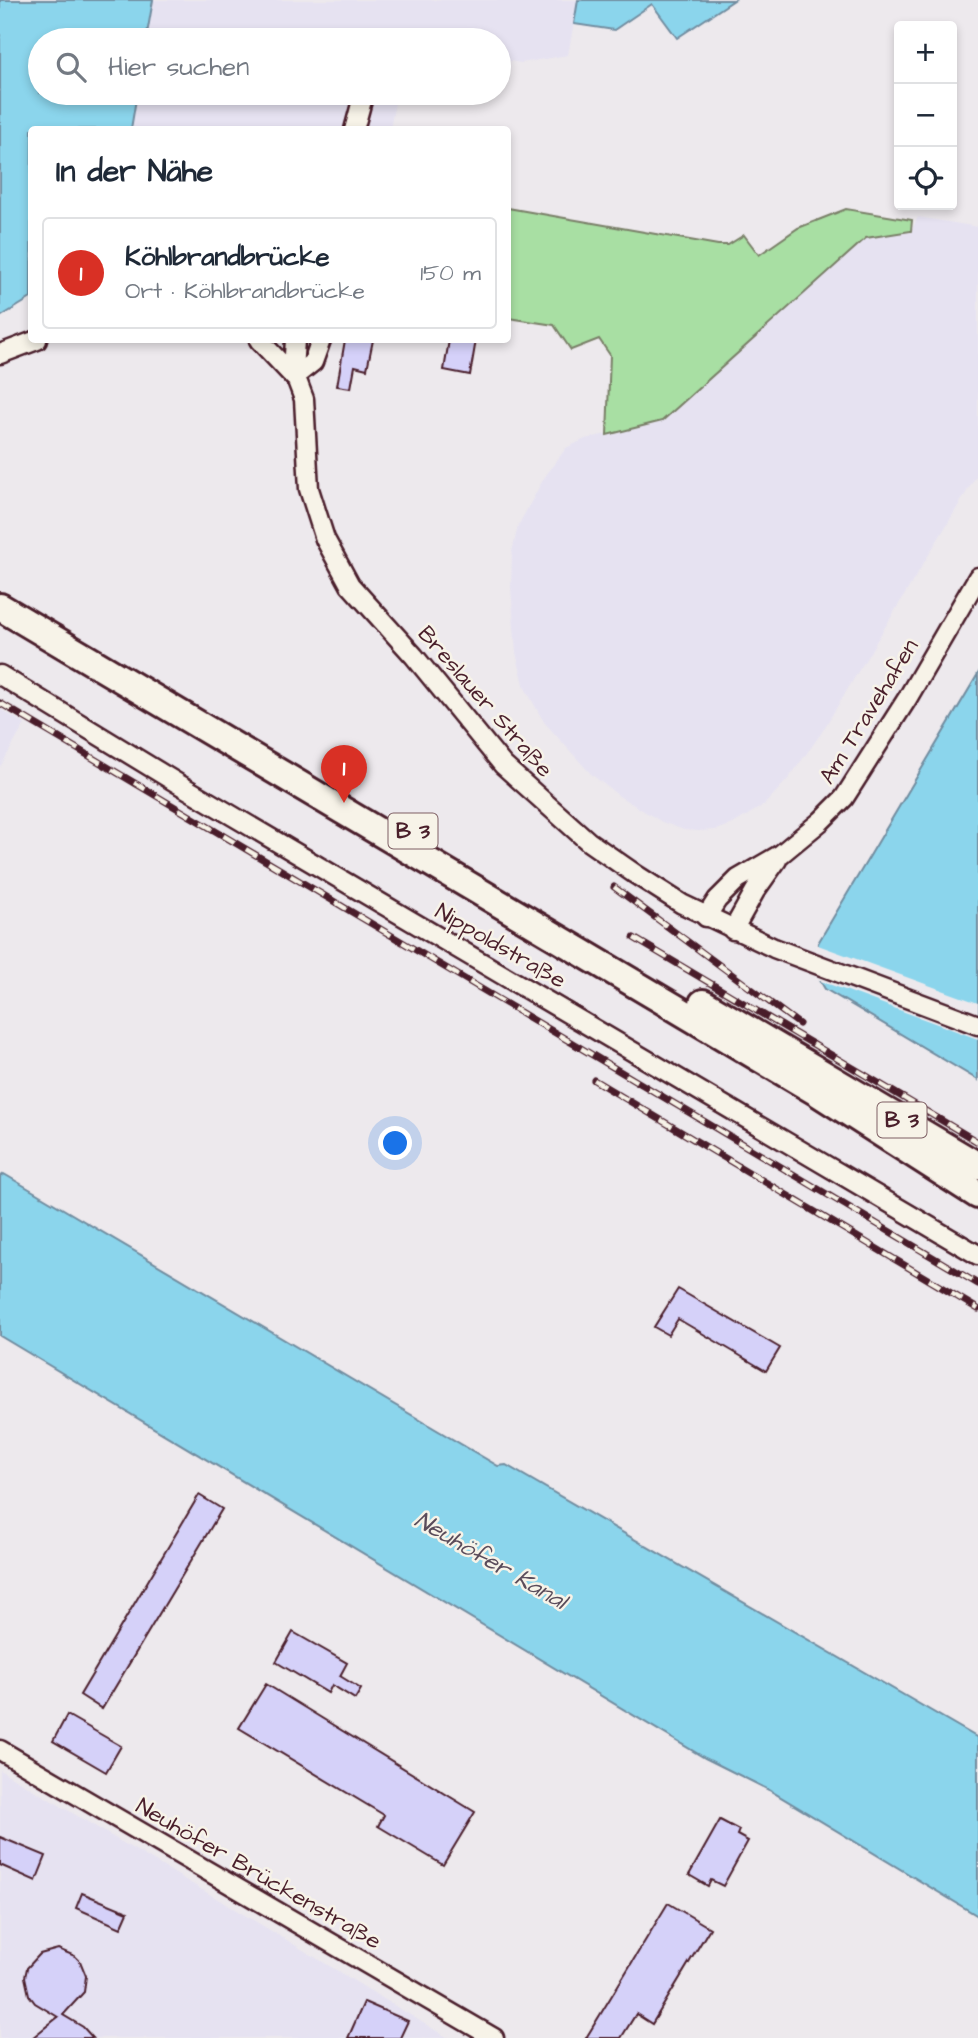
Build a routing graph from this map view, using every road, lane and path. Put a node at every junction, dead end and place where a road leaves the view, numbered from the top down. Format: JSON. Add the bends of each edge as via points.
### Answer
{"nodes":[{"id":1,"x":361,"y":105,"type":"edge"},
{"id":2,"x":355,"y":126,"type":"edge"},
{"id":3,"x":29,"y":343,"type":"edge"},
{"id":4,"x":261,"y":343,"type":"edge"},
{"id":5,"x":295,"y":343,"type":"edge"},
{"id":6,"x":320,"y":343,"type":"edge"},
{"id":7,"x":0,"y":354,"type":"edge"},
{"id":8,"x":295,"y":377,"type":"junction"},
{"id":9,"x":978,"y":577,"type":"edge"},
{"id":10,"x":0,"y":586,"type":"edge"},
{"id":11,"x":0,"y":607,"type":"edge"},
{"id":12,"x":0,"y":675,"type":"edge"},
{"id":13,"x":781,"y":854,"type":"junction"},
{"id":14,"x":706,"y":917,"type":"junction"},
{"id":15,"x":733,"y":930,"type":"junction"},
{"id":16,"x":978,"y":1024,"type":"edge"},
{"id":17,"x":978,"y":1166,"type":"edge"},
{"id":18,"x":978,"y":1195,"type":"edge"},
{"id":19,"x":978,"y":1255,"type":"edge"},
{"id":20,"x":0,"y":1751,"type":"edge"},
{"id":21,"x":494,"y":2038,"type":"edge"}],
"edges":[{"from":1,"to":2,"type":"street"},
{"from":3,"to":7,"type":"street"},
{"from":4,"to":8,"type":"street"},
{"from":5,"to":8,"type":"street","name":"Breslauer Straße"},
{"from":6,"to":8,"type":"street","via":[[313,362]]},
{"from":8,"to":14,"type":"street","name":"Breslauer Straße","via":[[304,400],[309,489],[325,539],[350,585],[525,786],[613,859]]},
{"from":9,"to":13,"type":"street","name":"Am Travehafen","via":[[852,787]]},
{"from":10,"to":17,"type":"main road","number":"B 3"},
{"from":11,"to":18,"type":"main road","number":"B 3","via":[[793,1078]]},
{"from":12,"to":19,"type":"street","name":"Nippoldstraße"},
{"from":13,"to":14,"type":"street","name":"Am Travehafen","via":[[738,880]]},
{"from":13,"to":15,"type":"street","name":"Am Travehafen"},
{"from":14,"to":15,"type":"street","name":"Breslauer Straße"},
{"from":15,"to":16,"type":"street","name":"Breslauer Straße"},
{"from":20,"to":21,"type":"street","name":"Neuhöfer Brückenstraße"}]}
